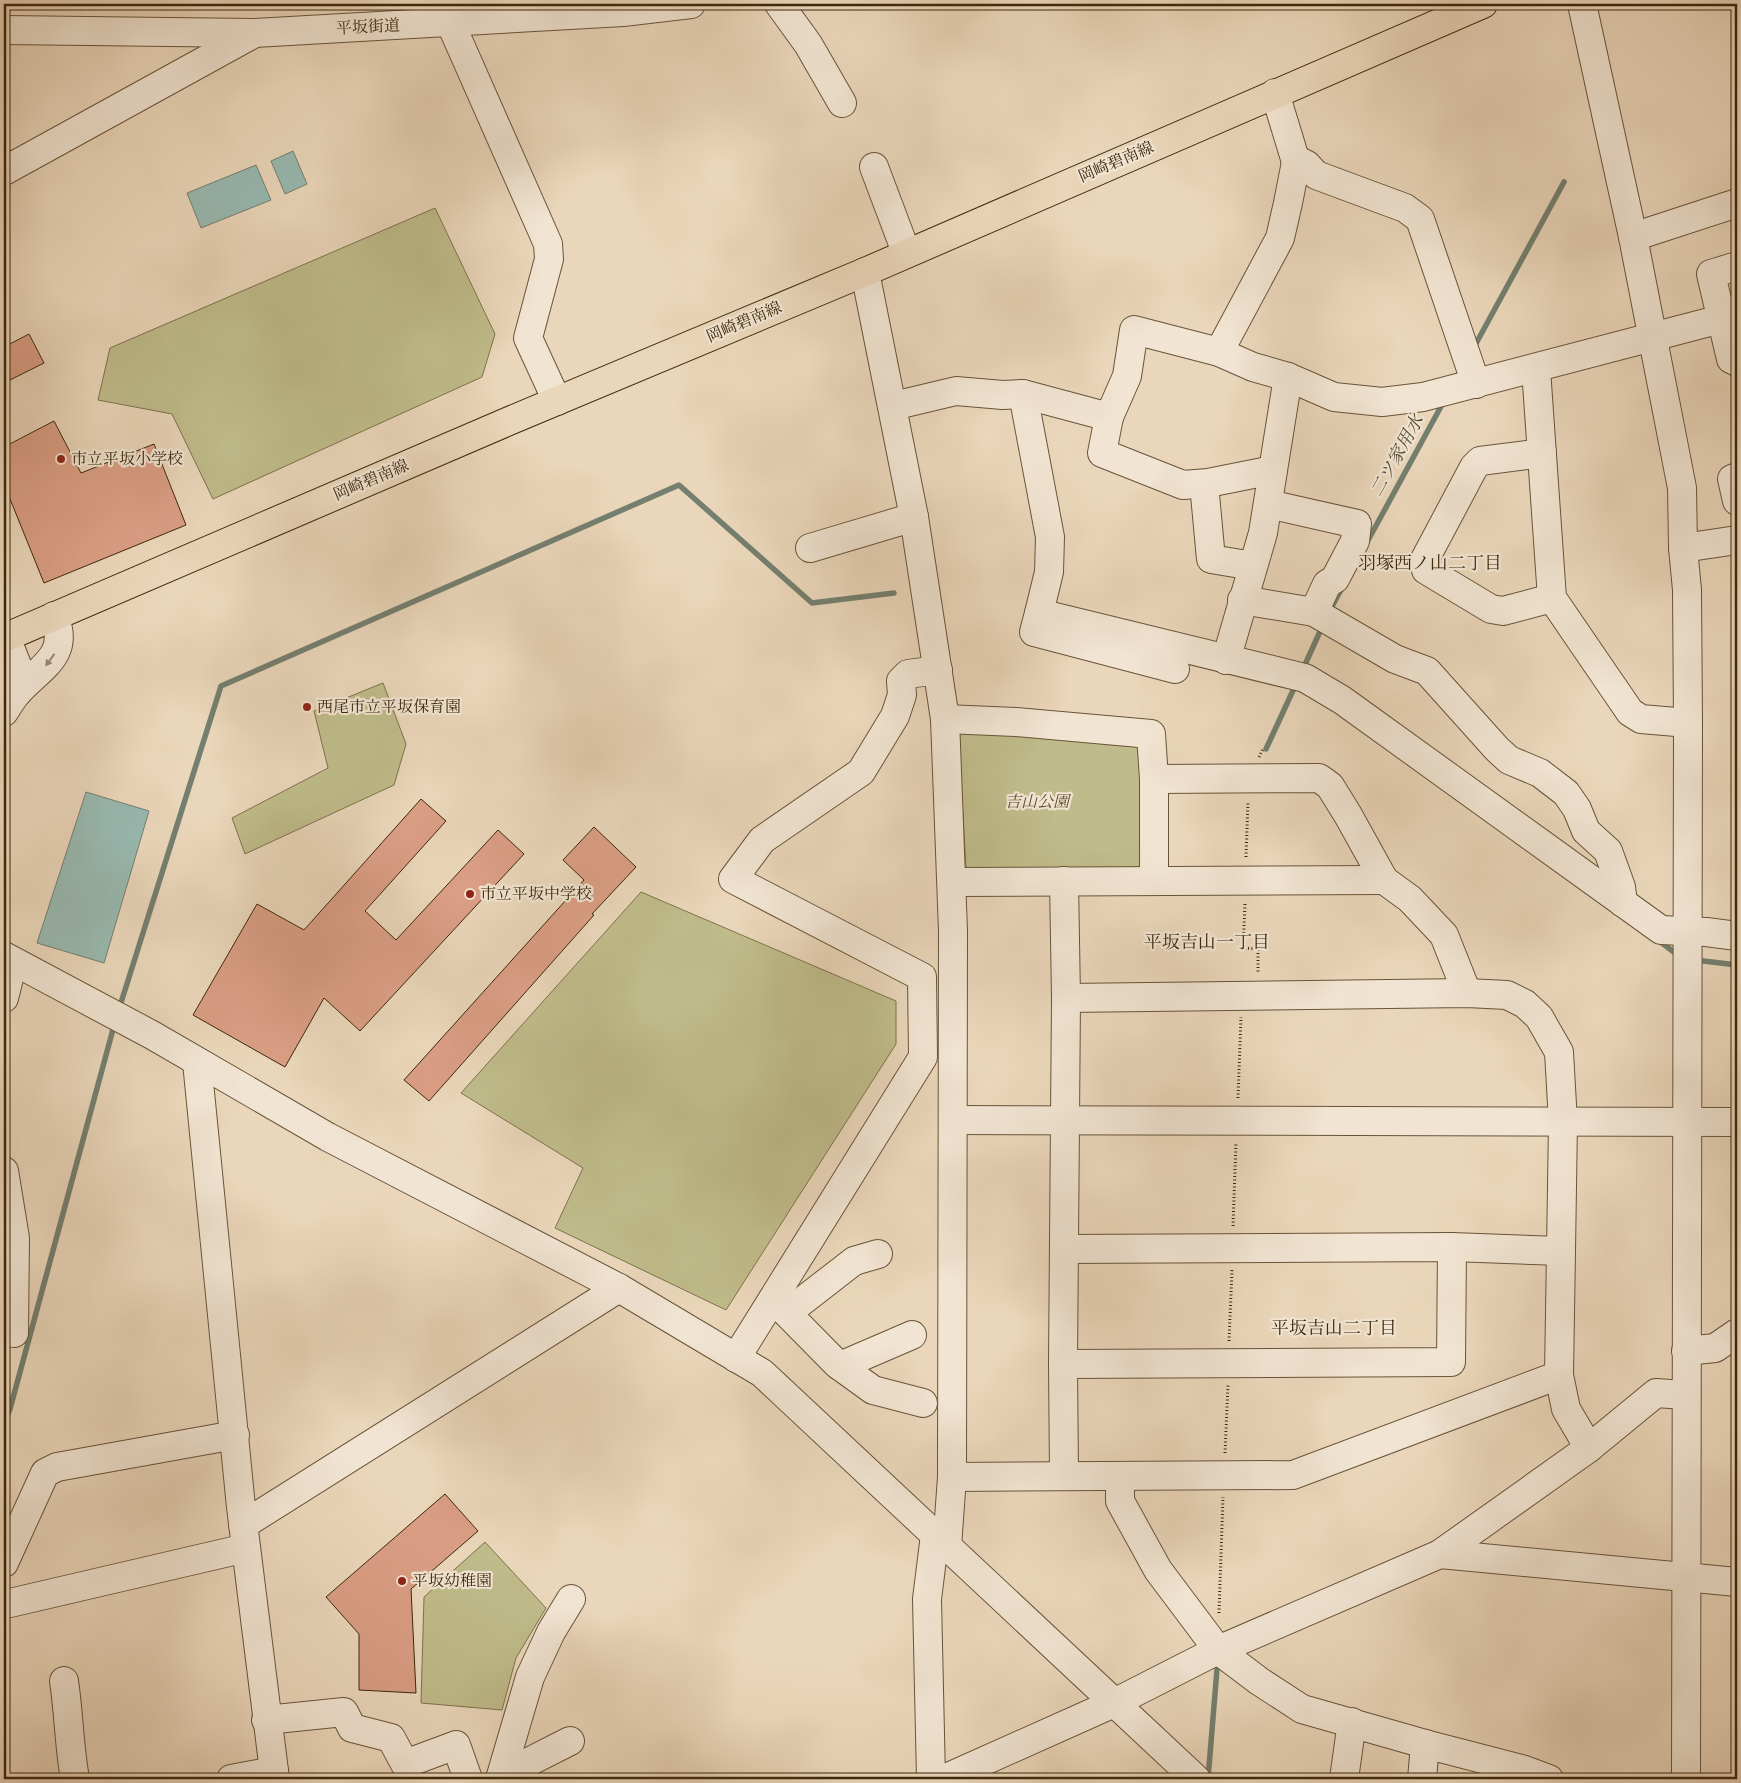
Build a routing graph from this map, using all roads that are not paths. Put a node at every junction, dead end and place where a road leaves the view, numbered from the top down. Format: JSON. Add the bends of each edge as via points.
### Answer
{"nodes":[{"id":1,"x":691,"y":4,"type":"edge"},
{"id":2,"x":779,"y":4,"type":"edge"},
{"id":3,"x":1483,"y":4,"type":"edge"},
{"id":4,"x":1582,"y":4,"type":"edge"},
{"id":5,"x":533,"y":10,"type":"edge"},
{"id":6,"x":450,"y":22,"type":"junction"},
{"id":7,"x":4,"y":30,"type":"edge"},
{"id":8,"x":254,"y":33,"type":"junction"},
{"id":9,"x":1275,"y":93,"type":"junction"},
{"id":10,"x":842,"y":103,"type":"dead end"},
{"id":11,"x":1295,"y":159,"type":"junction"},
{"id":12,"x":874,"y":167,"type":"dead end"},
{"id":13,"x":4,"y":171,"type":"edge"},
{"id":14,"x":1737,"y":203,"type":"edge"},
{"id":15,"x":1633,"y":237,"type":"junction"},
{"id":16,"x":906,"y":252,"type":"junction"},
{"id":17,"x":1737,"y":266,"type":"edge"},
{"id":18,"x":865,"y":272,"type":"junction"},
{"id":19,"x":1721,"y":319,"type":"junction"},
{"id":20,"x":1653,"y":337,"type":"junction"},
{"id":21,"x":1463,"y":346,"type":"junction"},
{"id":22,"x":1219,"y":352,"type":"junction"},
{"id":23,"x":1737,"y":362,"type":"edge"},
{"id":24,"x":1536,"y":369,"type":"junction"},
{"id":25,"x":1288,"y":377,"type":"junction"},
{"id":26,"x":1476,"y":384,"type":"junction"},
{"id":27,"x":1023,"y":394,"type":"junction"},
{"id":28,"x":1437,"y":394,"type":"junction"},
{"id":29,"x":557,"y":401,"type":"junction"},
{"id":30,"x":893,"y":406,"type":"junction"},
{"id":31,"x":1109,"y":417,"type":"junction"},
{"id":32,"x":1542,"y":453,"type":"junction"},
{"id":33,"x":1273,"y":470,"type":"junction"},
{"id":34,"x":1737,"y":477,"type":"edge"},
{"id":35,"x":1204,"y":484,"type":"junction"},
{"id":36,"x":1737,"y":501,"type":"edge"},
{"id":37,"x":1268,"y":504,"type":"junction"},
{"id":38,"x":914,"y":516,"type":"junction"},
{"id":39,"x":1737,"y":540,"type":"edge"},
{"id":40,"x":810,"y":548,"type":"dead end"},
{"id":41,"x":1683,"y":548,"type":"junction"},
{"id":42,"x":1253,"y":566,"type":"junction"},
{"id":43,"x":1552,"y":598,"type":"junction"},
{"id":44,"x":1242,"y":600,"type":"junction"},
{"id":45,"x":1314,"y":612,"type":"junction"},
{"id":46,"x":54,"y":616,"type":"junction"},
{"id":47,"x":5,"y":637,"type":"edge"},
{"id":48,"x":1226,"y":660,"type":"junction"},
{"id":49,"x":938,"y":670,"type":"junction"},
{"id":50,"x":10,"y":703,"type":"edge"},
{"id":51,"x":945,"y":719,"type":"junction"},
{"id":52,"x":1688,"y":723,"type":"junction"},
{"id":53,"x":1154,"y":779,"type":"junction"},
{"id":54,"x":1154,"y":880,"type":"junction"},
{"id":55,"x":1384,"y":880,"type":"junction"},
{"id":56,"x":1064,"y":881,"type":"junction"},
{"id":57,"x":952,"y":882,"type":"junction"},
{"id":58,"x":1624,"y":903,"type":"junction"},
{"id":59,"x":1687,"y":932,"type":"junction"},
{"id":60,"x":1737,"y":936,"type":"edge"},
{"id":61,"x":9,"y":959,"type":"edge"},
{"id":62,"x":1467,"y":993,"type":"junction"},
{"id":63,"x":4,"y":998,"type":"edge"},
{"id":64,"x":1066,"y":998,"type":"junction"},
{"id":65,"x":197,"y":1062,"type":"junction"},
{"id":66,"x":953,"y":1120,"type":"junction"},
{"id":67,"x":1065,"y":1122,"type":"junction"},
{"id":68,"x":1563,"y":1122,"type":"junction"},
{"id":69,"x":1737,"y":1122,"type":"edge"},
{"id":70,"x":1687,"y":1123,"type":"junction"},
{"id":71,"x":4,"y":1171,"type":"edge"},
{"id":72,"x":1452,"y":1247,"type":"junction"},
{"id":73,"x":1064,"y":1249,"type":"junction"},
{"id":74,"x":1561,"y":1251,"type":"junction"},
{"id":75,"x":878,"y":1254,"type":"dead end"},
{"id":76,"x":619,"y":1288,"type":"junction"},
{"id":77,"x":780,"y":1306,"type":"junction"},
{"id":78,"x":4,"y":1330,"type":"edge"},
{"id":79,"x":1737,"y":1333,"type":"edge"},
{"id":80,"x":912,"y":1335,"type":"dead end"},
{"id":81,"x":1686,"y":1352,"type":"junction"},
{"id":82,"x":727,"y":1353,"type":"junction"},
{"id":83,"x":1063,"y":1364,"type":"junction"},
{"id":84,"x":840,"y":1366,"type":"junction"},
{"id":85,"x":1559,"y":1375,"type":"junction"},
{"id":86,"x":1685,"y":1395,"type":"junction"},
{"id":87,"x":923,"y":1403,"type":"dead end"},
{"id":88,"x":235,"y":1435,"type":"junction"},
{"id":89,"x":1589,"y":1448,"type":"junction"},
{"id":90,"x":1064,"y":1476,"type":"junction"},
{"id":91,"x":1120,"y":1476,"type":"junction"},
{"id":92,"x":952,"y":1477,"type":"junction"},
{"id":93,"x":244,"y":1536,"type":"junction"},
{"id":94,"x":941,"y":1541,"type":"junction"},
{"id":95,"x":1440,"y":1554,"type":"junction"},
{"id":96,"x":4,"y":1563,"type":"edge"},
{"id":97,"x":1686,"y":1578,"type":"junction"},
{"id":98,"x":1737,"y":1582,"type":"edge"},
{"id":99,"x":572,"y":1599,"type":"dead end"},
{"id":100,"x":4,"y":1602,"type":"edge"},
{"id":101,"x":1218,"y":1650,"type":"junction"},
{"id":102,"x":64,"y":1681,"type":"dead end"},
{"id":103,"x":1114,"y":1702,"type":"junction"},
{"id":104,"x":266,"y":1720,"type":"junction"},
{"id":105,"x":1352,"y":1722,"type":"junction"},
{"id":106,"x":570,"y":1741,"type":"dead end"},
{"id":107,"x":1425,"y":1744,"type":"junction"},
{"id":108,"x":274,"y":1775,"type":"edge"},
{"id":109,"x":500,"y":1778,"type":"edge"},
{"id":110,"x":75,"y":1779,"type":"edge"},
{"id":111,"x":231,"y":1779,"type":"edge"},
{"id":112,"x":468,"y":1779,"type":"edge"},
{"id":113,"x":931,"y":1779,"type":"edge"},
{"id":114,"x":944,"y":1779,"type":"edge"},
{"id":115,"x":1196,"y":1779,"type":"edge"},
{"id":116,"x":1344,"y":1779,"type":"edge"},
{"id":117,"x":1422,"y":1779,"type":"edge"},
{"id":118,"x":1549,"y":1779,"type":"edge"},
{"id":119,"x":1686,"y":1779,"type":"edge"}],
"edges":[{"from":1,"to":5,"type":"street","name":"平坂街道","via":[[623,12]]},
{"from":2,"to":10,"type":"street","via":[[808,44]]},
{"from":3,"to":9,"type":"main road","name":"岡崎碧南線"},
{"from":4,"to":15,"type":"street"},
{"from":5,"to":6,"type":"street","name":"平坂街道"},
{"from":6,"to":8,"type":"street","name":"平坂街道"},
{"from":6,"to":29,"type":"street","via":[[548,244],[549,259],[528,338]]},
{"from":7,"to":8,"type":"street","name":"平坂街道"},
{"from":8,"to":13,"type":"street"},
{"from":9,"to":11,"type":"street"},
{"from":9,"to":16,"type":"main road","name":"岡崎碧南線"},
{"from":11,"to":21,"type":"street","via":[[1316,175],[1405,208],[1420,219]]},
{"from":11,"to":22,"type":"street","via":[[1280,238]]},
{"from":12,"to":16,"type":"street"},
{"from":14,"to":15,"type":"street"},
{"from":15,"to":20,"type":"street"},
{"from":16,"to":18,"type":"main road","name":"岡崎碧南線"},
{"from":17,"to":19,"type":"street","via":[[1711,274]]},
{"from":18,"to":29,"type":"main road","name":"岡崎碧南線"},
{"from":18,"to":30,"type":"street"},
{"from":19,"to":20,"type":"street"},
{"from":19,"to":23,"type":"street","via":[[1731,359]]},
{"from":20,"to":24,"type":"street"},
{"from":20,"to":41,"type":"street","via":[[1682,488]]},
{"from":21,"to":26,"type":"street"},
{"from":21,"to":28,"type":"street"},
{"from":22,"to":25,"type":"street"},
{"from":22,"to":31,"type":"street","via":[[1134,330],[1127,376]]},
{"from":24,"to":26,"type":"street"},
{"from":24,"to":32,"type":"street"},
{"from":25,"to":28,"type":"street","via":[[1334,397],[1382,402]]},
{"from":25,"to":33,"type":"street"},
{"from":26,"to":28,"type":"street"},
{"from":27,"to":30,"type":"street","via":[[956,392]]},
{"from":27,"to":31,"type":"street"},
{"from":27,"to":48,"type":"street","via":[[1050,537],[1049,572],[1038,618],[1165,657]]},
{"from":29,"to":46,"type":"main road","name":"岡崎碧南線"},
{"from":30,"to":38,"type":"street"},
{"from":31,"to":35,"type":"street","via":[[1102,454],[1183,485]]},
{"from":32,"to":43,"type":"street"},
{"from":32,"to":43,"type":"street","via":[[1480,461],[1424,560],[1426,570],[1491,609],[1503,611]]},
{"from":33,"to":35,"type":"street"},
{"from":33,"to":37,"type":"street"},
{"from":34,"to":36,"type":"street","via":[[1732,479]]},
{"from":35,"to":42,"type":"street","via":[[1211,559]]},
{"from":37,"to":42,"type":"street"},
{"from":37,"to":45,"type":"street","via":[[1357,524],[1355,541],[1335,579],[1327,584]]},
{"from":38,"to":40,"type":"street"},
{"from":38,"to":49,"type":"street"},
{"from":39,"to":41,"type":"street"},
{"from":41,"to":52,"type":"street","via":[[1687,590]]},
{"from":42,"to":44,"type":"street"},
{"from":43,"to":52,"type":"street","via":[[1630,712],[1641,719]]},
{"from":44,"to":45,"type":"street"},
{"from":44,"to":48,"type":"street"},
{"from":45,"to":58,"type":"street","via":[[1396,659],[1426,671],[1503,754],[1540,773],[1566,793],[1586,831],[1608,852]]},
{"from":46,"to":47,"type":"main road","name":"岡崎碧南線"},
{"from":46,"to":50,"type":"street","one_way":true,"via":[[60,630],[52,660]]},
{"from":47,"to":50,"type":"street","via":[[22,678]]},
{"from":48,"to":58,"type":"street","via":[[1304,678],[1342,700]]},
{"from":49,"to":51,"type":"street"},
{"from":49,"to":77,"type":"street","via":[[908,674],[901,681],[902,695],[895,716],[861,772],[762,840],[733,879],[922,977],[923,1057]]},
{"from":51,"to":53,"type":"street","via":[[1151,734]]},
{"from":51,"to":57,"type":"street"},
{"from":52,"to":59,"type":"street"},
{"from":53,"to":54,"type":"street"},
{"from":53,"to":55,"type":"street","via":[[1319,778],[1330,786]]},
{"from":54,"to":55,"type":"street"},
{"from":54,"to":56,"type":"street"},
{"from":55,"to":62,"type":"street","via":[[1410,899],[1444,935]]},
{"from":56,"to":57,"type":"street"},
{"from":56,"to":64,"type":"street"},
{"from":57,"to":66,"type":"street"},
{"from":58,"to":59,"type":"street","via":[[1661,930]]},
{"from":59,"to":60,"type":"street"},
{"from":59,"to":70,"type":"street"},
{"from":61,"to":63,"type":"street"},
{"from":61,"to":65,"type":"street"},
{"from":62,"to":64,"type":"street"},
{"from":62,"to":68,"type":"street","via":[[1507,995],[1539,1016],[1559,1052]]},
{"from":64,"to":67,"type":"street"},
{"from":65,"to":76,"type":"street","via":[[335,1141]]},
{"from":65,"to":88,"type":"street"},
{"from":66,"to":67,"type":"street"},
{"from":66,"to":92,"type":"street"},
{"from":67,"to":68,"type":"street","via":[[1237,1119]]},
{"from":67,"to":73,"type":"street"},
{"from":68,"to":70,"type":"street"},
{"from":68,"to":74,"type":"street"},
{"from":69,"to":70,"type":"street"},
{"from":70,"to":81,"type":"street"},
{"from":71,"to":78,"type":"street","via":[[15,1238],[14,1333]]},
{"from":72,"to":73,"type":"street"},
{"from":72,"to":74,"type":"street"},
{"from":72,"to":83,"type":"street","via":[[1451,1362]]},
{"from":73,"to":83,"type":"street"},
{"from":74,"to":85,"type":"street"},
{"from":75,"to":77,"type":"street","via":[[854,1261]]},
{"from":76,"to":82,"type":"street"},
{"from":76,"to":93,"type":"street"},
{"from":77,"to":82,"type":"street"},
{"from":77,"to":84,"type":"street"},
{"from":79,"to":81,"type":"street","via":[[1716,1348]]},
{"from":80,"to":84,"type":"street"},
{"from":81,"to":86,"type":"street"},
{"from":82,"to":94,"type":"street","via":[[762,1373]]},
{"from":83,"to":90,"type":"street"},
{"from":84,"to":87,"type":"street","via":[[873,1390]]},
{"from":85,"to":89,"type":"street","via":[[1566,1409]]},
{"from":85,"to":91,"type":"street","via":[[1293,1475]]},
{"from":86,"to":89,"type":"street","via":[[1656,1393]]},
{"from":86,"to":97,"type":"street"},
{"from":88,"to":93,"type":"street"},
{"from":88,"to":96,"type":"street","via":[[57,1467],[45,1473]]},
{"from":89,"to":95,"type":"street"},
{"from":90,"to":91,"type":"street"},
{"from":90,"to":92,"type":"street"},
{"from":91,"to":101,"type":"street","via":[[1120,1501],[1158,1570]]},
{"from":92,"to":94,"type":"street"},
{"from":93,"to":100,"type":"street","via":[[10,1603]]},
{"from":93,"to":104,"type":"street"},
{"from":94,"to":103,"type":"street"},
{"from":94,"to":113,"type":"street","via":[[927,1599]]},
{"from":95,"to":97,"type":"street"},
{"from":95,"to":101,"type":"street"},
{"from":97,"to":98,"type":"street"},
{"from":97,"to":119,"type":"street"},
{"from":99,"to":109,"type":"street","via":[[551,1632],[530,1677]]},
{"from":101,"to":103,"type":"street"},
{"from":101,"to":105,"type":"street","via":[[1302,1709]]},
{"from":102,"to":110,"type":"street"},
{"from":103,"to":114,"type":"street"},
{"from":103,"to":115,"type":"street"},
{"from":104,"to":108,"type":"street"},
{"from":104,"to":112,"type":"street","via":[[344,1712],[352,1728],[391,1738],[405,1764],[456,1745]]},
{"from":105,"to":107,"type":"street"},
{"from":105,"to":116,"type":"street"},
{"from":106,"to":109,"type":"street"},
{"from":107,"to":117,"type":"street"},
{"from":107,"to":118,"type":"street"},
{"from":108,"to":111,"type":"street"}]}
